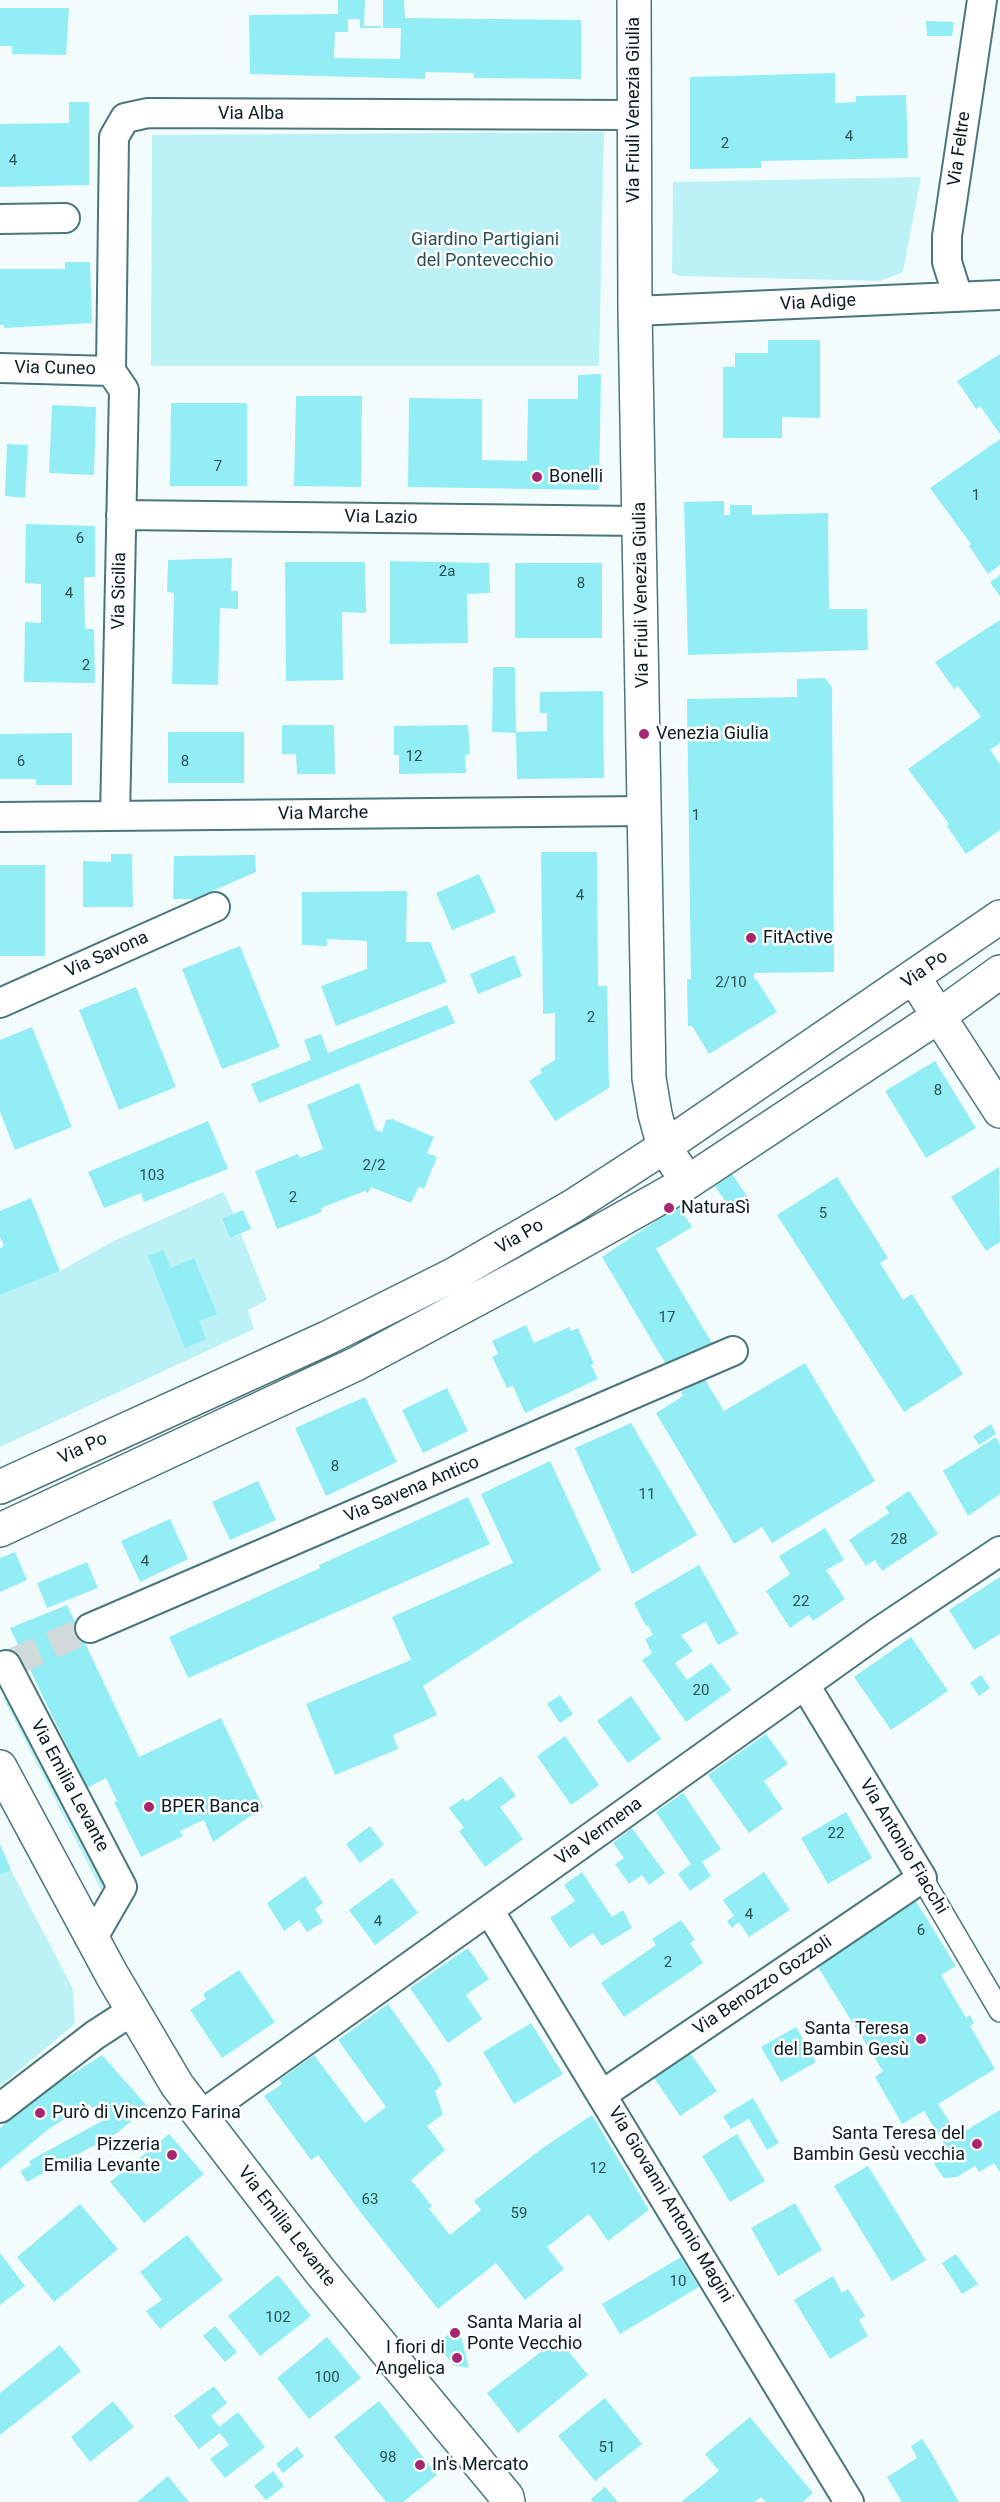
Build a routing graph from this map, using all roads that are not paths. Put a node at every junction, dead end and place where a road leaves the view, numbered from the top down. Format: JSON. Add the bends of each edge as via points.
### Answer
{"nodes":[{"id":1,"x":634,"y":0,"type":"edge"},
{"id":2,"x":982,"y":0,"type":"edge"},
{"id":3,"x":634,"y":115,"type":"junction"},
{"id":4,"x":65,"y":218,"type":"dead end"},
{"id":5,"x":0,"y":219,"type":"edge"},
{"id":6,"x":1000,"y":295,"type":"edge"},
{"id":7,"x":958,"y":297,"type":"junction"},
{"id":8,"x":635,"y":311,"type":"junction"},
{"id":9,"x":0,"y":368,"type":"edge"},
{"id":10,"x":111,"y":371,"type":"junction"},
{"id":11,"x":122,"y":515,"type":"junction"},
{"id":12,"x":641,"y":521,"type":"junction"},
{"id":13,"x":646,"y":811,"type":"junction"},
{"id":14,"x":115,"y":816,"type":"junction"},
{"id":15,"x":0,"y":817,"type":"edge"},
{"id":16,"x":215,"y":907,"type":"dead end"},
{"id":17,"x":1000,"y":918,"type":"edge"},
{"id":18,"x":1000,"y":972,"type":"edge"},
{"id":19,"x":914,"y":978,"type":"junction"},
{"id":20,"x":0,"y":1003,"type":"edge"},
{"id":21,"x":939,"y":1016,"type":"junction"},
{"id":22,"x":1000,"y":1111,"type":"edge"},
{"id":23,"x":664,"y":1147,"type":"junction"},
{"id":24,"x":688,"y":1182,"type":"junction"},
{"id":25,"x":733,"y":1351,"type":"dead end"},
{"id":26,"x":0,"y":1487,"type":"edge"},
{"id":27,"x":0,"y":1530,"type":"edge"},
{"id":28,"x":1000,"y":1551,"type":"edge"},
{"id":29,"x":90,"y":1628,"type":"tunnel mouth"},
{"id":30,"x":6,"y":1664,"type":"edge"},
{"id":31,"x":805,"y":1685,"type":"junction"},
{"id":32,"x":0,"y":1767,"type":"edge"},
{"id":33,"x":922,"y":1878,"type":"junction"},
{"id":34,"x":489,"y":1910,"type":"junction"},
{"id":35,"x":93,"y":1939,"type":"junction"},
{"id":36,"x":132,"y":2011,"type":"junction"},
{"id":37,"x":1000,"y":2011,"type":"edge"},
{"id":38,"x":603,"y":2094,"type":"junction"},
{"id":39,"x":0,"y":2108,"type":"edge"},
{"id":40,"x":200,"y":2116,"type":"junction"},
{"id":41,"x":513,"y":2500,"type":"edge"},
{"id":42,"x":849,"y":2502,"type":"edge"}],
"edges":[{"from":1,"to":3,"type":"main road","name":"Via Friuli Venezia Giulia"},
{"from":2,"to":7,"type":"street","name":"Via Feltre","via":[[947,236],[947,262]]},
{"from":3,"to":8,"type":"main road","name":"Via Friuli Venezia Giulia"},
{"from":3,"to":10,"type":"street","name":"Via Alba","via":[[148,113],[125,118],[114,137]]},
{"from":4,"to":5,"type":"street"},
{"from":6,"to":7,"type":"street","name":"Via Adige"},
{"from":7,"to":8,"type":"street","name":"Via Adige"},
{"from":8,"to":12,"type":"main road","name":"Via Friuli Venezia Giulia"},
{"from":9,"to":10,"type":"street","name":"Via Cuneo"},
{"from":10,"to":11,"type":"street","name":"Via Sicilia","via":[[124,390]]},
{"from":11,"to":12,"type":"street","name":"Via Lazio"},
{"from":11,"to":14,"type":"street","name":"Via Sicilia"},
{"from":12,"to":13,"type":"main road","name":"Via Friuli Venezia Giulia"},
{"from":13,"to":14,"type":"street","name":"Via Marche"},
{"from":13,"to":23,"type":"main road","name":"Via Friuli Venezia Giulia","via":[[649,1078]]},
{"from":14,"to":15,"type":"street","name":"Via Marche"},
{"from":16,"to":20,"type":"street","name":"Via Savona"},
{"from":17,"to":19,"type":"main road","name":"Via Po"},
{"from":18,"to":21,"type":"main road","name":"Via Po"},
{"from":19,"to":21,"type":"main road"},
{"from":19,"to":23,"type":"main road","name":"Via Po"},
{"from":21,"to":22,"type":"main road"},
{"from":21,"to":24,"type":"main road","name":"Via Po"},
{"from":23,"to":24,"type":"main road","name":"Via Friuli Venezia Giulia"},
{"from":23,"to":26,"type":"main road","name":"Via Po","via":[[573,1206],[453,1275],[327,1338]]},
{"from":24,"to":27,"type":"main road","name":"Via Po","via":[[356,1364]]},
{"from":25,"to":29,"type":"street","name":"Via Savena Antico"},
{"from":28,"to":31,"type":"street","name":"Via Vermena"},
{"from":30,"to":35,"type":"street","name":"Via Emilia Levante","via":[[122,1887]]},
{"from":31,"to":33,"type":"street","name":"Via Antonio Fiacchi"},
{"from":31,"to":34,"type":"street","name":"Via Vermena"},
{"from":32,"to":35,"type":"main road","name":"Via Emilia Levante"},
{"from":33,"to":37,"type":"street","name":"Via Antonio Fiacchi"},
{"from":33,"to":38,"type":"street","name":"Via Benozzo Gozzoli"},
{"from":34,"to":38,"type":"street","name":"Via Giovanni Antonio Magini"},
{"from":34,"to":40,"type":"street","name":"Via Vermena"},
{"from":35,"to":36,"type":"main road","name":"Via Emilia Levante"},
{"from":36,"to":39,"type":"street"},
{"from":36,"to":40,"type":"main road","name":"Via Emilia Levante"},
{"from":38,"to":42,"type":"street","name":"Via Giovanni Antonio Magini"},
{"from":40,"to":41,"type":"main road","name":"Via Emilia Levante","via":[[319,2270]]}]}
